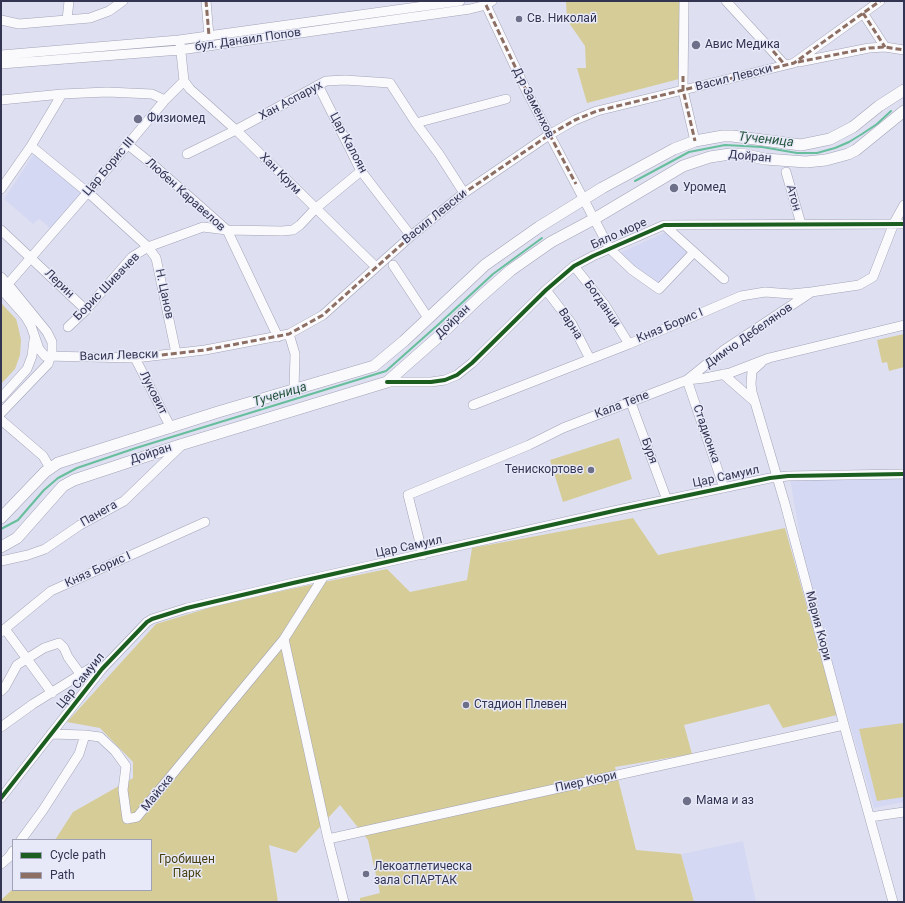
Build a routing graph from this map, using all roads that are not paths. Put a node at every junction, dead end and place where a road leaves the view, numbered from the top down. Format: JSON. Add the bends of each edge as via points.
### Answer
{"nodes":[{"id":1,"x":69,"y":1,"type":"edge"},
{"id":2,"x":123,"y":1,"type":"edge"},
{"id":3,"x":206,"y":1,"type":"edge"},
{"id":4,"x":460,"y":1,"type":"edge"},
{"id":5,"x":684,"y":1,"type":"edge"},
{"id":6,"x":726,"y":1,"type":"edge"},
{"id":7,"x":880,"y":1,"type":"edge"},
{"id":8,"x":489,"y":3,"type":"edge"},
{"id":9,"x":863,"y":13,"type":"junction"},
{"id":10,"x":1,"y":20,"type":"edge"},
{"id":11,"x":67,"y":20,"type":"junction"},
{"id":12,"x":209,"y":36,"type":"junction"},
{"id":13,"x":179,"y":40,"type":"junction"},
{"id":14,"x":885,"y":47,"type":"junction"},
{"id":15,"x":180,"y":50,"type":"junction"},
{"id":16,"x":904,"y":50,"type":"edge"},
{"id":17,"x":1,"y":54,"type":"edge"},
{"id":18,"x":1,"y":64,"type":"edge"},
{"id":19,"x":790,"y":64,"type":"junction"},
{"id":20,"x":184,"y":81,"type":"junction"},
{"id":21,"x":318,"y":85,"type":"junction"},
{"id":22,"x":683,"y":90,"type":"junction"},
{"id":23,"x":62,"y":94,"type":"junction"},
{"id":24,"x":902,"y":94,"type":"edge"},
{"id":25,"x":506,"y":99,"type":"dead end"},
{"id":26,"x":1,"y":100,"type":"edge"},
{"id":27,"x":165,"y":100,"type":"junction"},
{"id":28,"x":904,"y":111,"type":"edge"},
{"id":29,"x":416,"y":123,"type":"junction"},
{"id":30,"x":236,"y":130,"type":"junction"},
{"id":31,"x":549,"y":135,"type":"junction"},
{"id":32,"x":695,"y":141,"type":"junction"},
{"id":33,"x":128,"y":144,"type":"junction"},
{"id":34,"x":32,"y":146,"type":"junction"},
{"id":35,"x":187,"y":154,"type":"dead end"},
{"id":36,"x":361,"y":171,"type":"junction"},
{"id":37,"x":786,"y":172,"type":"dead end"},
{"id":38,"x":1,"y":189,"type":"edge"},
{"id":39,"x":88,"y":192,"type":"junction"},
{"id":40,"x":464,"y":193,"type":"junction"},
{"id":41,"x":584,"y":200,"type":"junction"},
{"id":42,"x":904,"y":205,"type":"edge"},
{"id":43,"x":315,"y":209,"type":"junction"},
{"id":44,"x":594,"y":219,"type":"junction"},
{"id":45,"x":801,"y":224,"type":"junction"},
{"id":46,"x":899,"y":224,"type":"edge"},
{"id":47,"x":664,"y":225,"type":"junction"},
{"id":48,"x":1,"y":230,"type":"edge"},
{"id":49,"x":227,"y":230,"type":"junction"},
{"id":50,"x":411,"y":236,"type":"junction"},
{"id":51,"x":148,"y":247,"type":"junction"},
{"id":52,"x":610,"y":249,"type":"junction"},
{"id":53,"x":694,"y":252,"type":"junction"},
{"id":54,"x":31,"y":258,"type":"junction"},
{"id":55,"x":393,"y":265,"type":"dead end"},
{"id":56,"x":574,"y":266,"type":"junction"},
{"id":57,"x":376,"y":267,"type":"junction"},
{"id":58,"x":1,"y":277,"type":"edge"},
{"id":59,"x":724,"y":279,"type":"dead end"},
{"id":60,"x":5,"y":287,"type":"edge"},
{"id":61,"x":546,"y":290,"type":"junction"},
{"id":62,"x":811,"y":292,"type":"junction"},
{"id":63,"x":86,"y":310,"type":"junction"},
{"id":64,"x":428,"y":318,"type":"junction"},
{"id":65,"x":904,"y":325,"type":"edge"},
{"id":66,"x":68,"y":328,"type":"dead end"},
{"id":67,"x":32,"y":331,"type":"junction"},
{"id":68,"x":289,"y":334,"type":"junction"},
{"id":69,"x":278,"y":337,"type":"junction"},
{"id":70,"x":629,"y":344,"type":"junction"},
{"id":71,"x":176,"y":353,"type":"junction"},
{"id":72,"x":52,"y":357,"type":"junction"},
{"id":73,"x":135,"y":358,"type":"junction"},
{"id":74,"x":769,"y":358,"type":"junction"},
{"id":75,"x":590,"y":359,"type":"junction"},
{"id":76,"x":723,"y":374,"type":"junction"},
{"id":77,"x":687,"y":380,"type":"junction"},
{"id":78,"x":387,"y":382,"type":"junction"},
{"id":79,"x":294,"y":389,"type":"junction"},
{"id":80,"x":1,"y":398,"type":"edge"},
{"id":81,"x":755,"y":402,"type":"junction"},
{"id":82,"x":631,"y":403,"type":"junction"},
{"id":83,"x":473,"y":405,"type":"dead end"},
{"id":84,"x":1,"y":413,"type":"edge"},
{"id":85,"x":1,"y":420,"type":"edge"},
{"id":86,"x":171,"y":428,"type":"junction"},
{"id":87,"x":183,"y":444,"type":"junction"},
{"id":88,"x":50,"y":468,"type":"junction"},
{"id":89,"x":904,"y":474,"type":"edge"},
{"id":90,"x":777,"y":477,"type":"junction"},
{"id":91,"x":724,"y":488,"type":"junction"},
{"id":92,"x":666,"y":500,"type":"junction"},
{"id":93,"x":1,"y":518,"type":"edge"},
{"id":94,"x":205,"y":522,"type":"dead end"},
{"id":95,"x":1,"y":547,"type":"edge"},
{"id":96,"x":423,"y":555,"type":"junction"},
{"id":97,"x":1,"y":562,"type":"edge"},
{"id":98,"x":324,"y":576,"type":"junction"},
{"id":99,"x":3,"y":630,"type":"edge"},
{"id":100,"x":284,"y":639,"type":"junction"},
{"id":101,"x":27,"y":660,"type":"junction"},
{"id":102,"x":102,"y":669,"type":"junction"},
{"id":103,"x":81,"y":675,"type":"junction"},
{"id":104,"x":1,"y":691,"type":"edge"},
{"id":105,"x":52,"y":693,"type":"junction"},
{"id":106,"x":844,"y":725,"type":"junction"},
{"id":107,"x":1,"y":727,"type":"edge"},
{"id":108,"x":51,"y":734,"type":"junction"},
{"id":109,"x":85,"y":735,"type":"junction"},
{"id":110,"x":1,"y":798,"type":"edge"},
{"id":111,"x":904,"y":812,"type":"edge"},
{"id":112,"x":870,"y":816,"type":"junction"},
{"id":113,"x":22,"y":839,"type":"edge"},
{"id":114,"x":328,"y":839,"type":"junction"},
{"id":115,"x":12,"y":853,"type":"edge"},
{"id":116,"x":1,"y":864,"type":"edge"},
{"id":117,"x":344,"y":902,"type":"edge"},
{"id":118,"x":893,"y":902,"type":"edge"}],
"edges":[{"from":1,"to":11,"type":"street"},
{"from":2,"to":11,"type":"street","via":[[90,18]]},
{"from":3,"to":12,"type":"street"},
{"from":4,"to":12,"type":"street","name":"бул. Данаил Попов"},
{"from":5,"to":22,"type":"street"},
{"from":6,"to":19,"type":"street"},
{"from":7,"to":9,"type":"street","name":"Васил Левски"},
{"from":8,"to":15,"type":"street","name":"бул. Данаил Попов","via":[[470,9]]},
{"from":8,"to":31,"type":"street","name":"Д-р Заменхов","via":[[527,92]]},
{"from":9,"to":14,"type":"street"},
{"from":9,"to":19,"type":"street","name":"Васил Левски"},
{"from":10,"to":11,"type":"street","via":[[19,24]]},
{"from":12,"to":13,"type":"street","name":"бул. Данаил Попов"},
{"from":13,"to":15,"type":"street"},
{"from":13,"to":17,"type":"street","name":"бул. Данаил Попов"},
{"from":14,"to":16,"type":"street"},
{"from":14,"to":19,"type":"street","via":[[855,50]]},
{"from":15,"to":18,"type":"street","name":"бул. Данаил Попов"},
{"from":15,"to":20,"type":"street"},
{"from":19,"to":22,"type":"street","name":"Васил Левски"},
{"from":20,"to":27,"type":"street","name":"Цар Борис III"},
{"from":20,"to":30,"type":"street","name":"Хан Крум"},
{"from":21,"to":29,"type":"street","name":"Хан Аспарух","via":[[326,81],[346,80],[390,83]]},
{"from":21,"to":30,"type":"street","name":"Хан Аспарух"},
{"from":21,"to":36,"type":"street","name":"Цар Калоян"},
{"from":22,"to":31,"type":"street","name":"Васил Левски","via":[[597,111]]},
{"from":22,"to":32,"type":"street"},
{"from":23,"to":26,"type":"street"},
{"from":23,"to":27,"type":"street","via":[[152,94]]},
{"from":23,"to":34,"type":"street"},
{"from":24,"to":32,"type":"main road","name":"Дойран","via":[[842,134],[811,144],[801,145],[732,136]]},
{"from":25,"to":29,"type":"street"},
{"from":27,"to":33,"type":"street","name":"Цар Борис III"},
{"from":28,"to":44,"type":"main road","name":"Дойран","via":[[848,154],[806,162],[741,154],[720,155],[683,166]]},
{"from":29,"to":40,"type":"street","name":"Хан Аспарух"},
{"from":30,"to":35,"type":"street","name":"Хан Аспарух"},
{"from":30,"to":43,"type":"street","name":"Хан Крум"},
{"from":31,"to":40,"type":"street","name":"Васил Левски"},
{"from":31,"to":41,"type":"street","name":"Д-р Заменхов"},
{"from":32,"to":41,"type":"main road","name":"Дойран","via":[[650,161]]},
{"from":33,"to":39,"type":"street","name":"Цар Борис III"},
{"from":33,"to":49,"type":"street","name":"Любен Каравелов"},
{"from":34,"to":38,"type":"street"},
{"from":34,"to":39,"type":"street","name":"Н. Цанов"},
{"from":36,"to":43,"type":"street","name":"Борис Шивачев"},
{"from":36,"to":50,"type":"street","name":"Цар Калоян"},
{"from":37,"to":45,"type":"street","name":"Атон"},
{"from":39,"to":51,"type":"street","name":"Н. Цанов"},
{"from":39,"to":54,"type":"street","name":"Цар Борис III"},
{"from":40,"to":50,"type":"street","name":"Васил Левски"},
{"from":41,"to":44,"type":"street","name":"Д-р Заменхов"},
{"from":41,"to":64,"type":"main road","name":"Дойран","via":[[539,227],[485,265]]},
{"from":42,"to":46,"type":"street"},
{"from":43,"to":49,"type":"street","name":"Борис Шивачев","via":[[293,230]]},
{"from":43,"to":57,"type":"street","name":"Хан Крум"},
{"from":44,"to":52,"type":"street","name":"Д-р Заменхов"},
{"from":44,"to":78,"type":"main road","name":"Дойран","via":[[552,242],[511,270]]},
{"from":45,"to":46,"type":"street","name":"Бяло море"},
{"from":45,"to":47,"type":"street","name":"Бяло море"},
{"from":46,"to":62,"type":"street","name":"Княз Борис I","via":[[873,277],[859,285]]},
{"from":47,"to":52,"type":"street","name":"Бяло море"},
{"from":47,"to":53,"type":"street"},
{"from":48,"to":54,"type":"street","name":"Лерин"},
{"from":49,"to":51,"type":"street","name":"Борис Шивачев","via":[[203,227]]},
{"from":49,"to":69,"type":"street","name":"Любен Каравелов"},
{"from":50,"to":57,"type":"street","name":"Васил Левски"},
{"from":51,"to":63,"type":"street","name":"Борис Шивачев","via":[[132,257]]},
{"from":51,"to":71,"type":"street","name":"Н. Цанов","via":[[156,258]]},
{"from":52,"to":53,"type":"street","name":"Д-р Заменхов","via":[[632,270],[659,289]]},
{"from":52,"to":56,"type":"street","name":"Бяло море"},
{"from":53,"to":59,"type":"street"},
{"from":54,"to":60,"type":"street","name":"Цар Борис III"},
{"from":54,"to":63,"type":"street","name":"Лерин"},
{"from":55,"to":64,"type":"street"},
{"from":56,"to":61,"type":"street","name":"Бяло море"},
{"from":56,"to":70,"type":"street","name":"Богданци","via":[[605,305]]},
{"from":57,"to":68,"type":"street","name":"Васил Левски","via":[[323,314]]},
{"from":58,"to":60,"type":"street"},
{"from":60,"to":67,"type":"street"},
{"from":60,"to":72,"type":"street","via":[[47,332],[52,342]]},
{"from":61,"to":75,"type":"street","name":"Варна","via":[[572,324]]},
{"from":61,"to":78,"type":"street","name":"Бяло море","via":[[456,376],[431,382]]},
{"from":62,"to":70,"type":"street","name":"Княз Борис I","via":[[765,292],[741,296]]},
{"from":62,"to":77,"type":"street","name":"Димчо Дебелянов","via":[[724,350]]},
{"from":63,"to":66,"type":"street","name":"Борис Шивачев"},
{"from":64,"to":79,"type":"main road","name":"Дойран","via":[[374,366]]},
{"from":65,"to":74,"type":"street","name":"Кала Тепе"},
{"from":67,"to":72,"type":"street","via":[[40,352]]},
{"from":67,"to":80,"type":"street","via":[[33,349],[27,369]]},
{"from":68,"to":69,"type":"street","name":"Васил Левски"},
{"from":68,"to":79,"type":"street","via":[[295,354]]},
{"from":69,"to":71,"type":"street","name":"Васил Левски"},
{"from":70,"to":75,"type":"street","name":"Княз Борис I"},
{"from":71,"to":73,"type":"street","name":"Васил Левски"},
{"from":72,"to":73,"type":"street","name":"Васил Левски"},
{"from":72,"to":84,"type":"street"},
{"from":73,"to":86,"type":"street","name":"Луковит"},
{"from":74,"to":76,"type":"street","name":"Кала Тепе"},
{"from":74,"to":81,"type":"street","name":"Мария Кюри","via":[[752,371],[751,384]]},
{"from":75,"to":83,"type":"street","name":"Княз Борис I"},
{"from":76,"to":77,"type":"street","name":"Кала Тепе"},
{"from":76,"to":81,"type":"street"},
{"from":77,"to":82,"type":"street","name":"Кала Тепе"},
{"from":77,"to":91,"type":"street","name":"Стадионка"},
{"from":78,"to":87,"type":"main road","name":"Дойран"},
{"from":79,"to":86,"type":"main road","name":"Дойран"},
{"from":81,"to":90,"type":"street","name":"Мария Кюри"},
{"from":82,"to":92,"type":"street","name":"Буря"},
{"from":82,"to":96,"type":"street","name":"Кала Тепе","via":[[563,428],[529,445],[408,495]]},
{"from":85,"to":88,"type":"street","via":[[43,456]]},
{"from":86,"to":88,"type":"main road","name":"Дойран","via":[[58,463]]},
{"from":87,"to":95,"type":"main road","name":"Дойран","via":[[74,480],[63,486],[17,538]]},
{"from":87,"to":97,"type":"street","name":"Панега","via":[[124,501],[80,525],[45,549]]},
{"from":88,"to":93,"type":"main road","name":"Дойран"},
{"from":89,"to":90,"type":"street","name":"Цар Самуил"},
{"from":90,"to":91,"type":"street","name":"Цар Самуил"},
{"from":90,"to":106,"type":"street","name":"Мария Кюри"},
{"from":91,"to":92,"type":"street","name":"Цар Самуил"},
{"from":92,"to":96,"type":"street","name":"Цар Самуил"},
{"from":94,"to":99,"type":"street","name":"Княз Борис I","via":[[50,591]]},
{"from":96,"to":98,"type":"street","name":"Цар Самуил"},
{"from":98,"to":100,"type":"street","name":"Майска"},
{"from":98,"to":102,"type":"street","name":"Цар Самуил","via":[[152,619]]},
{"from":99,"to":101,"type":"street"},
{"from":100,"to":109,"type":"street","name":"Майска","via":[[137,817],[127,819],[123,790],[126,766],[116,751],[100,737]]},
{"from":100,"to":114,"type":"street"},
{"from":101,"to":103,"type":"street","via":[[44,648],[59,643]]},
{"from":101,"to":104,"type":"street","via":[[18,664]]},
{"from":101,"to":105,"type":"street"},
{"from":102,"to":103,"type":"street","via":[[94,666]]},
{"from":102,"to":108,"type":"street","name":"Цар Самуил"},
{"from":103,"to":105,"type":"street"},
{"from":105,"to":107,"type":"street"},
{"from":106,"to":112,"type":"street","name":"Мария Кюри"},
{"from":106,"to":114,"type":"street","name":"Пиер Кюри"},
{"from":108,"to":109,"type":"street"},
{"from":108,"to":110,"type":"street","name":"Цар Самуил"},
{"from":109,"to":113,"type":"street","via":[[79,754]]},
{"from":111,"to":112,"type":"street"},
{"from":112,"to":118,"type":"street","name":"Мария Кюри"},
{"from":114,"to":117,"type":"street"},
{"from":115,"to":116,"type":"street"}]}
